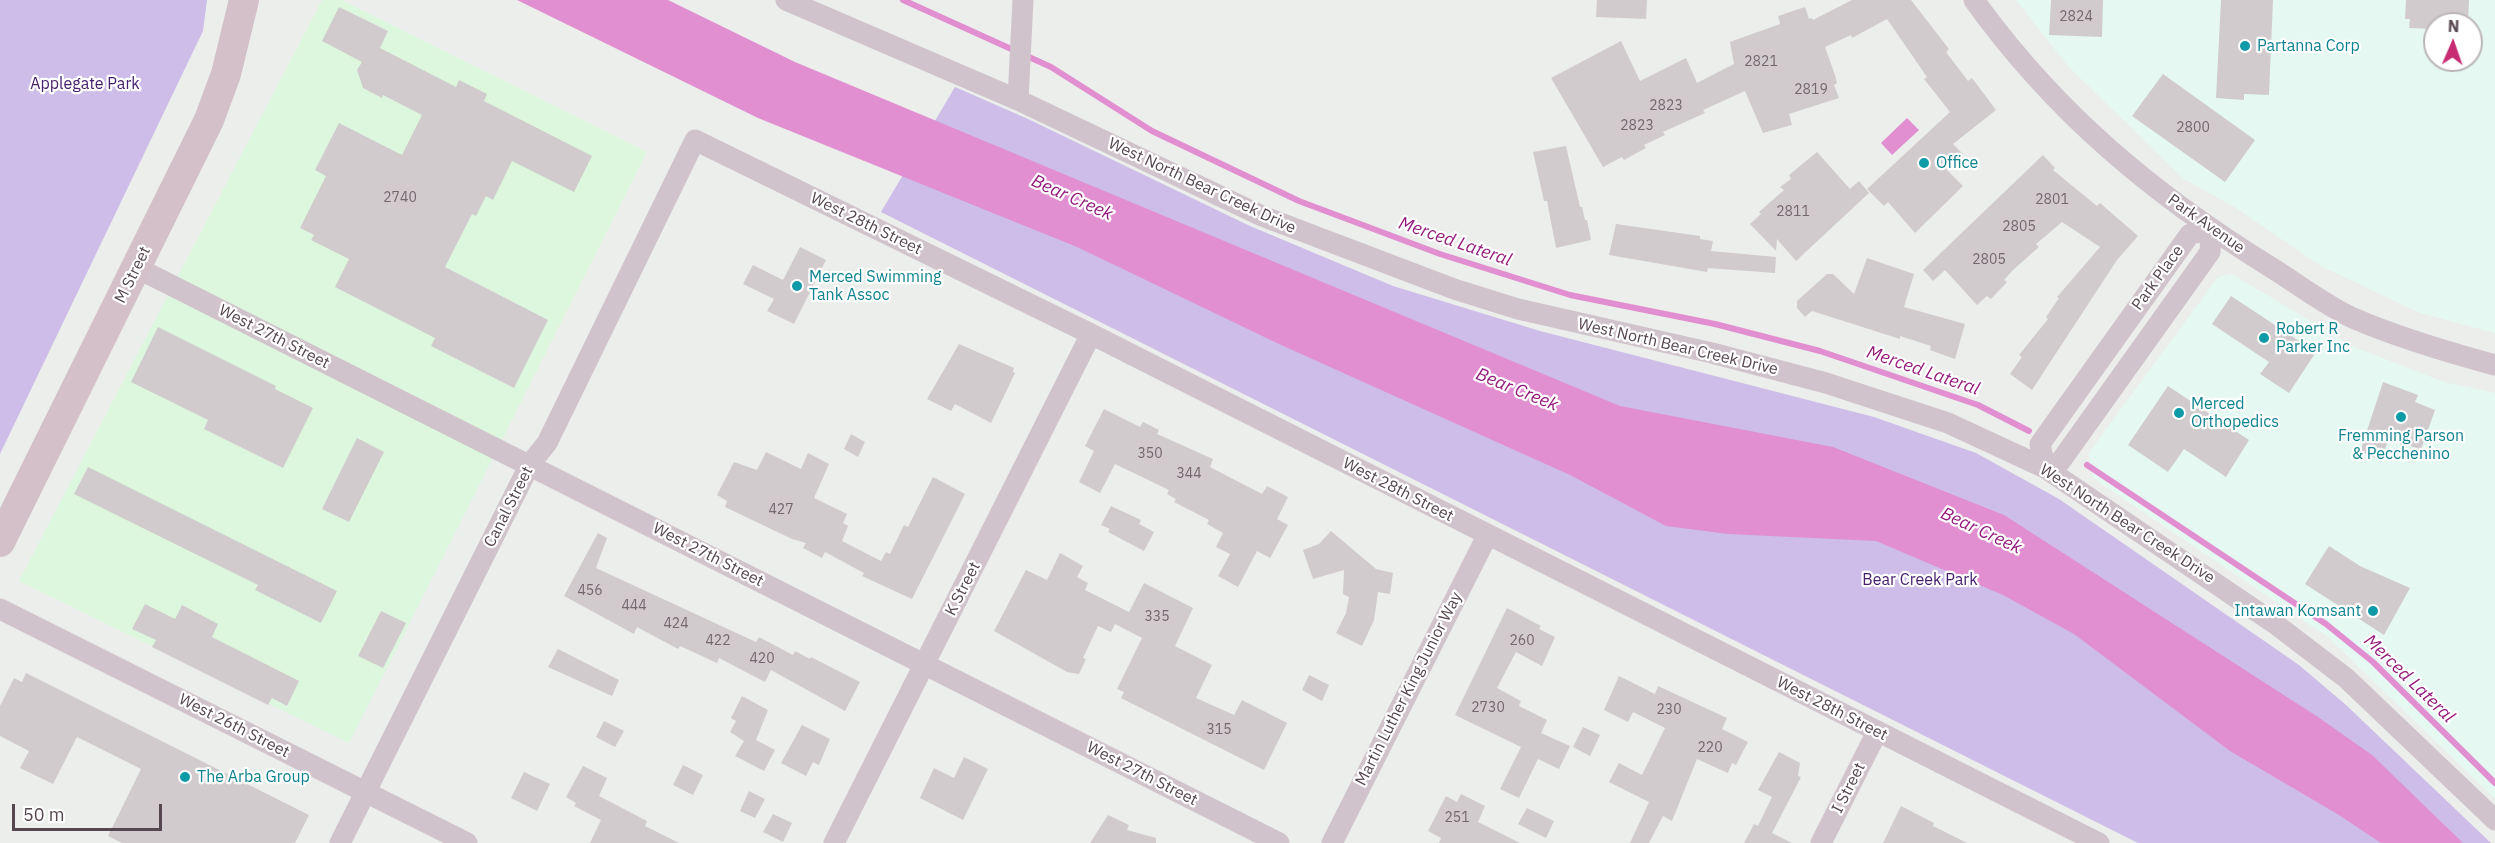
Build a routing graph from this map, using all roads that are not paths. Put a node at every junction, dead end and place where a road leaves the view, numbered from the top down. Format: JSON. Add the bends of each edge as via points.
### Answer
{"nodes":[{"id":1,"x":244,"y":0,"type":"edge"},
{"id":2,"x":786,"y":0,"type":"edge"},
{"id":3,"x":1974,"y":0,"type":"edge"},
{"id":4,"x":1022,"y":3,"type":"edge"},
{"id":5,"x":1018,"y":92,"type":"junction"},
{"id":6,"x":695,"y":140,"type":"joint"},
{"id":7,"x":2211,"y":230,"type":"junction"},
{"id":8,"x":137,"y":268,"type":"junction"},
{"id":9,"x":1091,"y":334,"type":"junction"},
{"id":10,"x":2495,"y":365,"type":"edge"},
{"id":11,"x":2095,"y":367,"type":"junction"},
{"id":12,"x":2118,"y":380,"type":"junction"},
{"id":13,"x":2062,"y":412,"type":"junction"},
{"id":14,"x":2084,"y":427,"type":"junction"},
{"id":15,"x":530,"y":464,"type":"junction"},
{"id":16,"x":2045,"y":468,"type":"junction"},
{"id":17,"x":1487,"y":536,"type":"junction"},
{"id":18,"x":0,"y":542,"type":"edge"},
{"id":19,"x":0,"y":609,"type":"edge"},
{"id":20,"x":926,"y":665,"type":"junction"},
{"id":21,"x":1877,"y":732,"type":"junction"},
{"id":22,"x":366,"y":792,"type":"junction"},
{"id":23,"x":2495,"y":820,"type":"edge"},
{"id":24,"x":340,"y":843,"type":"edge"},
{"id":25,"x":467,"y":843,"type":"edge"},
{"id":26,"x":834,"y":843,"type":"edge"},
{"id":27,"x":1279,"y":843,"type":"edge"},
{"id":28,"x":1332,"y":843,"type":"edge"},
{"id":29,"x":1821,"y":843,"type":"edge"},
{"id":30,"x":2099,"y":843,"type":"edge"}],
"edges":[{"from":1,"to":8,"type":"street","name":"M Street","via":[[226,74],[209,120]]},
{"from":2,"to":5,"type":"street","name":"West North Bear Creek Drive"},
{"from":3,"to":7,"type":"street","name":"Park Avenue","via":[[2006,44],[2074,120],[2132,171]]},
{"from":4,"to":5,"type":"street"},
{"from":5,"to":16,"type":"street","name":"West North Bear Creek Drive","via":[[1262,216],[1454,289],[1518,309],[1826,383],[1948,423]]},
{"from":6,"to":9,"type":"street","name":"West 28th Street"},
{"from":6,"to":15,"type":"street","name":"Canal Street","via":[[547,443]]},
{"from":7,"to":10,"type":"street","name":"Park Avenue","via":[[2351,317],[2418,344]]},
{"from":7,"to":11,"type":"street","name":"Park Place","via":[[2190,234]]},
{"from":7,"to":12,"type":"street","name":"Park Place","via":[[2210,252]]},
{"from":8,"to":15,"type":"street","name":"West 27th Street"},
{"from":8,"to":18,"type":"street","name":"M Street"},
{"from":9,"to":17,"type":"street","name":"West 28th Street"},
{"from":9,"to":20,"type":"street","name":"K Street"},
{"from":11,"to":12,"type":"street"},
{"from":11,"to":13,"type":"street","name":"Park Place"},
{"from":12,"to":14,"type":"street","name":"Park Place"},
{"from":13,"to":14,"type":"street"},
{"from":13,"to":16,"type":"street","name":"Park Place","via":[[2040,444]]},
{"from":14,"to":16,"type":"street","name":"Park Place","via":[[2060,462]]},
{"from":15,"to":20,"type":"street","name":"West 27th Street"},
{"from":15,"to":22,"type":"street","name":"Canal Street"},
{"from":16,"to":23,"type":"street","name":"West North Bear Creek Drive","via":[[2274,623],[2346,678]]},
{"from":17,"to":21,"type":"street","name":"West 28th Street"},
{"from":17,"to":28,"type":"street","name":"Martin Luther King Junior Way"},
{"from":19,"to":22,"type":"street","name":"West 26th Street"},
{"from":20,"to":26,"type":"street","name":"K Street"},
{"from":20,"to":27,"type":"street","name":"West 27th Street"},
{"from":21,"to":29,"type":"street","name":"I Street"},
{"from":21,"to":30,"type":"street","name":"West 28th Street"},
{"from":22,"to":24,"type":"street","name":"Canal Street"},
{"from":22,"to":25,"type":"street","name":"West 26th Street"}]}
